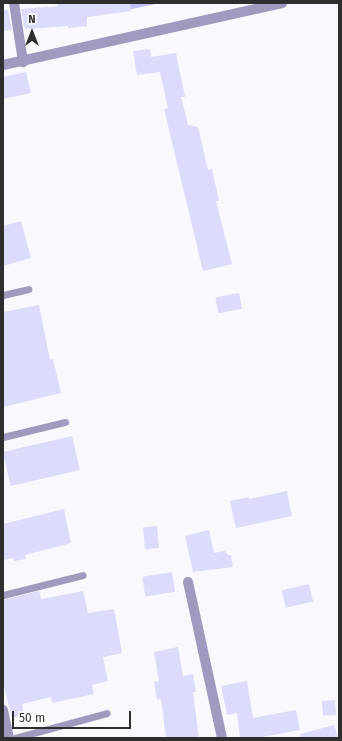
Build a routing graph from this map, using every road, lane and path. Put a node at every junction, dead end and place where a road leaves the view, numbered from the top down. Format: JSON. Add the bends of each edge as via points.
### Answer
{"nodes":[{"id":1,"x":14,"y":3,"type":"edge"},
{"id":2,"x":282,"y":3,"type":"edge"},
{"id":3,"x":23,"y":62,"type":"junction"},
{"id":4,"x":3,"y":65,"type":"edge"},
{"id":5,"x":28,"y":289,"type":"dead end"},
{"id":6,"x":3,"y":295,"type":"edge"},
{"id":7,"x":65,"y":422,"type":"dead end"},
{"id":8,"x":3,"y":437,"type":"edge"},
{"id":9,"x":83,"y":575,"type":"dead end"},
{"id":10,"x":188,"y":582,"type":"dead end"},
{"id":11,"x":3,"y":595,"type":"edge"},
{"id":12,"x":3,"y":710,"type":"edge"},
{"id":13,"x":107,"y":713,"type":"dead end"},
{"id":14,"x":9,"y":738,"type":"edge"},
{"id":15,"x":15,"y":738,"type":"edge"},
{"id":16,"x":222,"y":738,"type":"edge"}],
"edges":[{"from":1,"to":3,"type":"street"},
{"from":2,"to":3,"type":"street"},
{"from":3,"to":4,"type":"street"},
{"from":5,"to":6,"type":"lane"},
{"from":7,"to":8,"type":"lane"},
{"from":9,"to":11,"type":"lane"},
{"from":10,"to":16,"type":"street"},
{"from":12,"to":14,"type":"street"},
{"from":13,"to":15,"type":"lane"}]}
